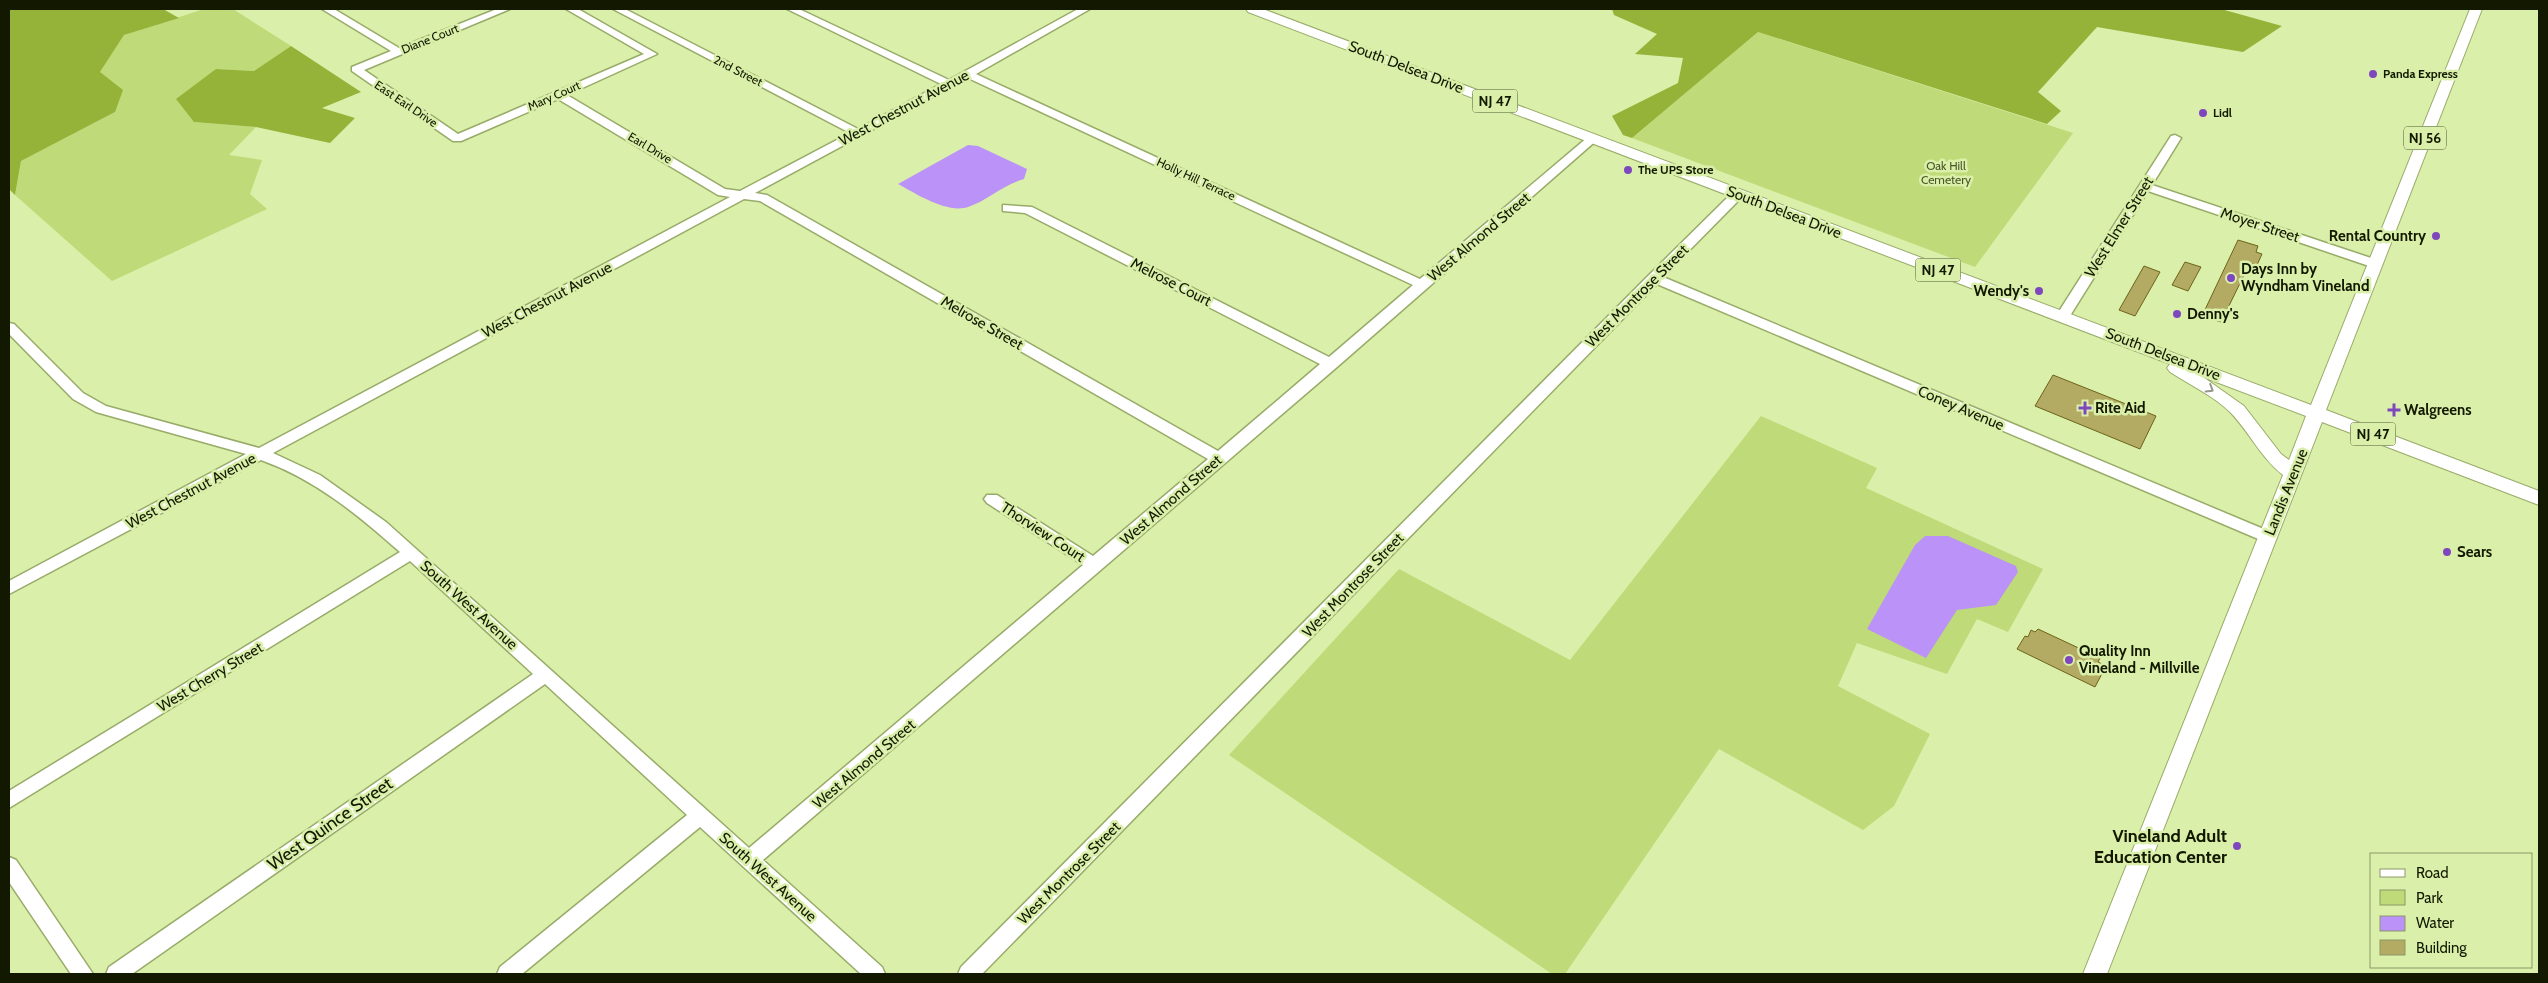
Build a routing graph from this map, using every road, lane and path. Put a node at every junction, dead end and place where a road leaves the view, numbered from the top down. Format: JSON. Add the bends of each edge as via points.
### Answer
{"nodes":[{"id":1,"x":327,"y":9,"type":"edge"},
{"id":2,"x":504,"y":9,"type":"edge"},
{"id":3,"x":572,"y":9,"type":"edge"},
{"id":4,"x":618,"y":9,"type":"edge"},
{"id":5,"x":792,"y":9,"type":"edge"},
{"id":6,"x":1085,"y":9,"type":"edge"},
{"id":7,"x":1252,"y":9,"type":"edge"},
{"id":8,"x":2476,"y":9,"type":"edge"},
{"id":9,"x":400,"y":52,"type":"junction"},
{"id":10,"x":356,"y":69,"type":"joint"},
{"id":11,"x":968,"y":74,"type":"junction"},
{"id":12,"x":949,"y":84,"type":"junction"},
{"id":13,"x":558,"y":94,"type":"junction"},
{"id":14,"x":858,"y":133,"type":"junction"},
{"id":15,"x":2175,"y":138,"type":"dead end"},
{"id":16,"x":457,"y":139,"type":"joint"},
{"id":17,"x":1592,"y":139,"type":"junction"},
{"id":18,"x":2144,"y":186,"type":"junction"},
{"id":19,"x":744,"y":194,"type":"junction"},
{"id":20,"x":1737,"y":195,"type":"junction"},
{"id":21,"x":1007,"y":208,"type":"dead end"},
{"id":22,"x":2376,"y":264,"type":"junction"},
{"id":23,"x":1654,"y":278,"type":"junction"},
{"id":24,"x":1423,"y":285,"type":"junction"},
{"id":25,"x":2063,"y":316,"type":"junction"},
{"id":26,"x":9,"y":327,"type":"edge"},
{"id":27,"x":2139,"y":345,"type":"junction"},
{"id":28,"x":1332,"y":364,"type":"junction"},
{"id":29,"x":2317,"y":413,"type":"junction"},
{"id":30,"x":260,"y":454,"type":"junction"},
{"id":31,"x":1219,"y":458,"type":"junction"},
{"id":32,"x":2292,"y":473,"type":"junction"},
{"id":33,"x":2539,"y":498,"type":"edge"},
{"id":34,"x":992,"y":499,"type":"dead end"},
{"id":35,"x":2268,"y":537,"type":"junction"},
{"id":36,"x":411,"y":554,"type":"junction"},
{"id":37,"x":1094,"y":565,"type":"junction"},
{"id":38,"x":9,"y":588,"type":"edge"},
{"id":39,"x":545,"y":674,"type":"junction"},
{"id":40,"x":9,"y":800,"type":"edge"},
{"id":41,"x":700,"y":816,"type":"junction"},
{"id":42,"x":750,"y":860,"type":"junction"},
{"id":43,"x":9,"y":866,"type":"edge"},
{"id":44,"x":82,"y":974,"type":"edge"},
{"id":45,"x":116,"y":974,"type":"edge"},
{"id":46,"x":507,"y":974,"type":"edge"},
{"id":47,"x":875,"y":974,"type":"edge"},
{"id":48,"x":968,"y":974,"type":"edge"},
{"id":49,"x":2095,"y":974,"type":"edge"}],
"edges":[{"from":1,"to":9,"type":"street"},
{"from":2,"to":9,"type":"street","name":"Diane Court"},
{"from":3,"to":13,"type":"street","name":"Mary Court","via":[[652,54]]},
{"from":4,"to":14,"type":"street","name":"2nd Street"},
{"from":5,"to":12,"type":"street"},
{"from":6,"to":11,"type":"street","name":"West Chestnut Avenue"},
{"from":7,"to":17,"type":"main road","name":"South Delsea Drive","number":"NJ 47"},
{"from":8,"to":22,"type":"main road","name":"Landis Avenue","number":"NJ 56"},
{"from":9,"to":10,"type":"street","name":"Diane Court"},
{"from":10,"to":16,"type":"street","name":"East Earl Drive"},
{"from":11,"to":12,"type":"street","name":"West Chestnut Avenue"},
{"from":11,"to":24,"type":"street","name":"Holly Hill Terrace"},
{"from":12,"to":14,"type":"street","name":"West Chestnut Avenue"},
{"from":13,"to":16,"type":"street","name":"Mary Court"},
{"from":13,"to":19,"type":"street","name":"Earl Drive","via":[[722,192]]},
{"from":14,"to":19,"type":"street","name":"West Chestnut Avenue"},
{"from":15,"to":18,"type":"street","name":"West Elmer Street"},
{"from":17,"to":20,"type":"main road","name":"South Delsea Drive","number":"NJ 47"},
{"from":17,"to":24,"type":"street","name":"West Almond Street"},
{"from":18,"to":22,"type":"street","name":"Moyer Street"},
{"from":18,"to":25,"type":"street","name":"West Elmer Street"},
{"from":19,"to":30,"type":"street","name":"West Chestnut Avenue"},
{"from":19,"to":31,"type":"street","name":"Melrose Street","via":[[763,198]]},
{"from":20,"to":23,"type":"street","name":"West Montrose Street"},
{"from":20,"to":25,"type":"main road","name":"South Delsea Drive","number":"NJ 47"},
{"from":21,"to":28,"type":"street","name":"Melrose Court","via":[[1028,210]]},
{"from":22,"to":29,"type":"main road","name":"Landis Avenue","number":"NJ 56"},
{"from":23,"to":35,"type":"street","name":"Coney Avenue"},
{"from":23,"to":48,"type":"street","name":"West Montrose Street"},
{"from":24,"to":28,"type":"street","name":"West Almond Street"},
{"from":25,"to":27,"type":"main road","name":"South Delsea Drive","number":"NJ 47"},
{"from":26,"to":30,"type":"street","name":"South West Avenue","via":[[78,396],[101,409]]},
{"from":27,"to":29,"type":"main road","name":"South Delsea Drive","number":"NJ 47"},
{"from":27,"to":32,"type":"main road","one_way":true,"via":[[2231,404],[2275,459]]},
{"from":28,"to":31,"type":"street","name":"West Almond Street"},
{"from":29,"to":32,"type":"main road","name":"Landis Avenue"},
{"from":29,"to":33,"type":"main road","number":"NJ 47"},
{"from":30,"to":36,"type":"street","name":"South West Avenue","via":[[296,468],[324,484],[357,507]]},
{"from":30,"to":38,"type":"street","name":"West Chestnut Avenue"},
{"from":31,"to":37,"type":"street","name":"West Almond Street"},
{"from":32,"to":35,"type":"main road","name":"Landis Avenue"},
{"from":34,"to":37,"type":"street","name":"Thorview Court"},
{"from":35,"to":49,"type":"main road","name":"Landis Avenue"},
{"from":36,"to":39,"type":"street","name":"South West Avenue"},
{"from":36,"to":40,"type":"street","name":"West Cherry Street"},
{"from":37,"to":42,"type":"street","name":"West Almond Street"},
{"from":39,"to":41,"type":"street","name":"South West Avenue"},
{"from":39,"to":45,"type":"street","name":"West Quince Street"},
{"from":41,"to":42,"type":"street","name":"South West Avenue"},
{"from":41,"to":46,"type":"street"},
{"from":42,"to":47,"type":"street","name":"South West Avenue"},
{"from":43,"to":44,"type":"street"}]}
